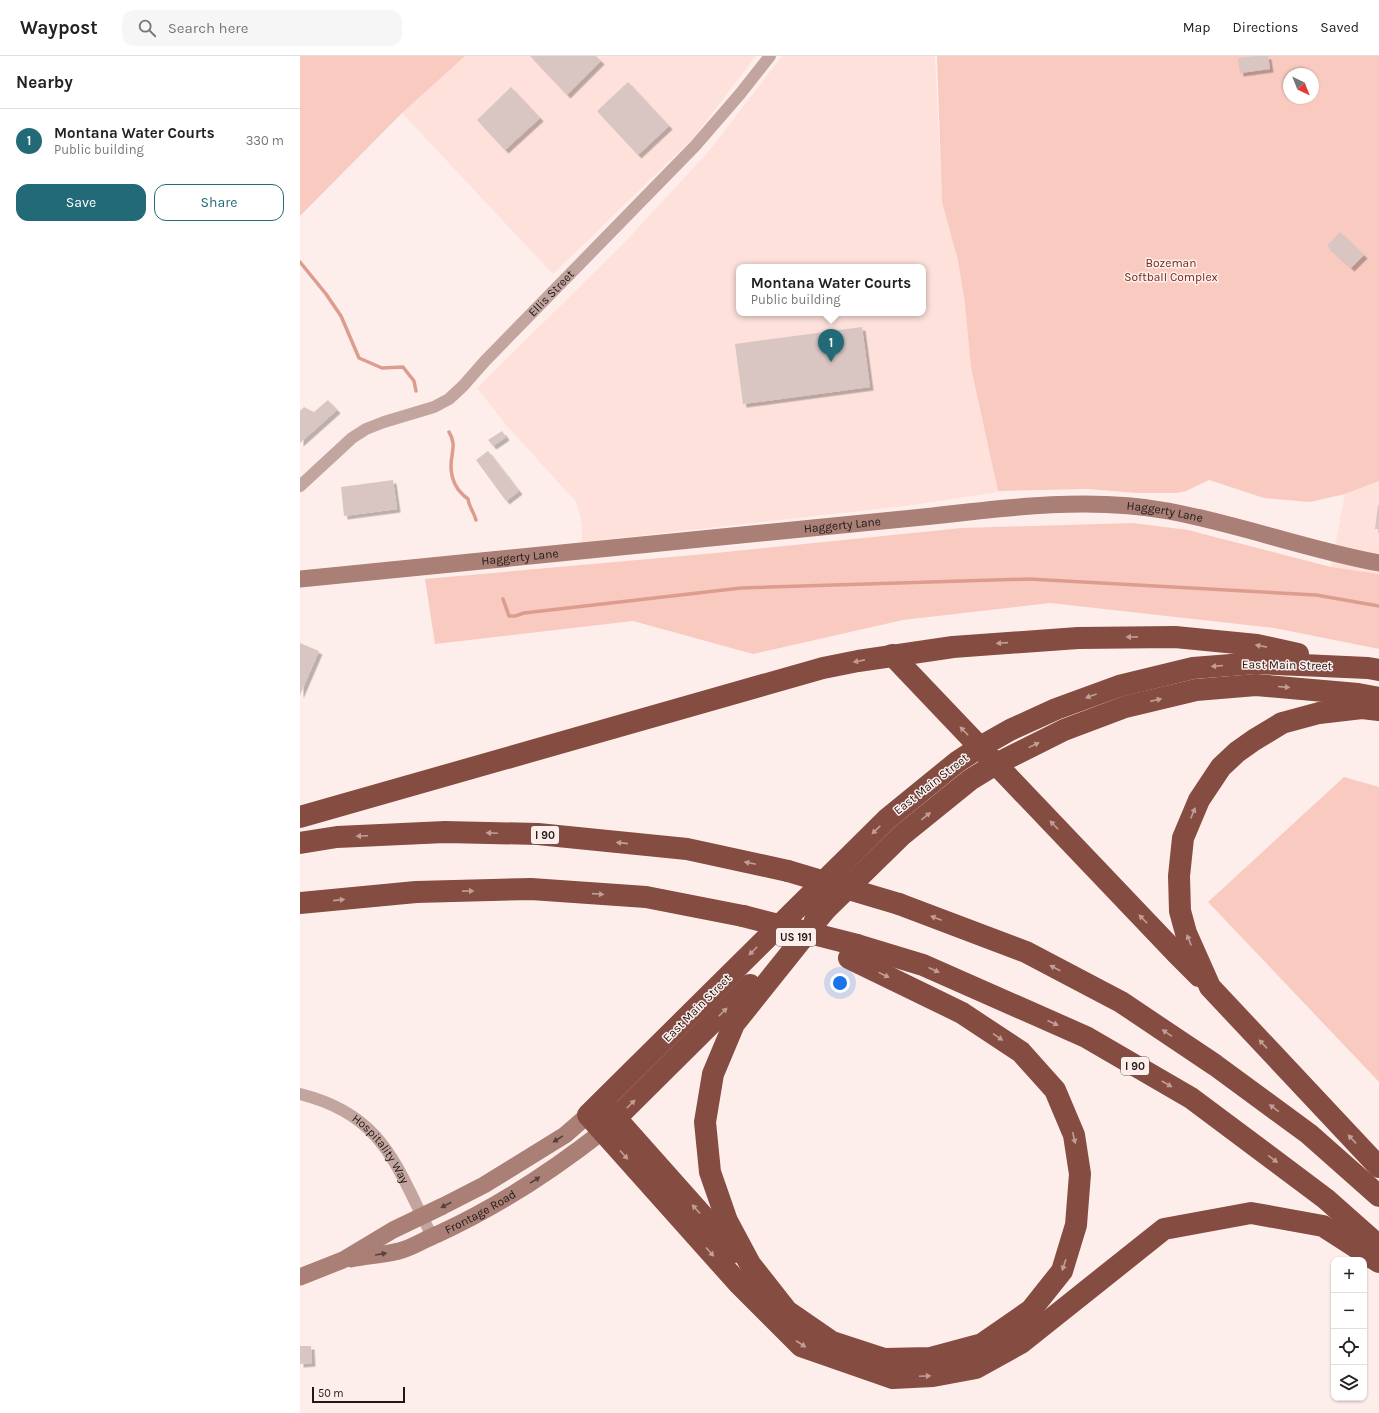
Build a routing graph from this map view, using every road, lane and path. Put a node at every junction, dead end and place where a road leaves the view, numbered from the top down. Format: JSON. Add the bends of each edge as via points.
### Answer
{"nodes":[{"id":1,"x":770,"y":56,"type":"edge"},
{"id":2,"x":300,"y":486,"type":"edge"},
{"id":3,"x":1379,"y":563,"type":"edge"},
{"id":4,"x":300,"y":579,"type":"edge"},
{"id":5,"x":892,"y":655,"type":"junction"},
{"id":6,"x":1374,"y":669,"type":"edge"},
{"id":7,"x":1379,"y":698,"type":"edge"},
{"id":8,"x":1379,"y":710,"type":"edge"},
{"id":9,"x":980,"y":747,"type":"junction"},
{"id":10,"x":996,"y":764,"type":"junction"},
{"id":11,"x":300,"y":817,"type":"edge"},
{"id":12,"x":300,"y":843,"type":"edge"},
{"id":13,"x":300,"y":903,"type":"edge"},
{"id":14,"x":826,"y":909,"type":"junction"},
{"id":15,"x":853,"y":951,"type":"junction"},
{"id":16,"x":1210,"y":987,"type":"junction"},
{"id":17,"x":300,"y":1094,"type":"edge"},
{"id":18,"x":602,"y":1117,"type":"junction"},
{"id":19,"x":1379,"y":1167,"type":"edge"},
{"id":20,"x":1379,"y":1196,"type":"edge"},
{"id":21,"x":421,"y":1216,"type":"junction"},
{"id":22,"x":432,"y":1236,"type":"junction"},
{"id":23,"x":1379,"y":1246,"type":"edge"},
{"id":24,"x":343,"y":1260,"type":"junction"},
{"id":25,"x":1379,"y":1262,"type":"edge"},
{"id":26,"x":300,"y":1277,"type":"edge"},
{"id":27,"x":788,"y":1311,"type":"junction"}],
"edges":[{"from":1,"to":2,"type":"street","name":"Ellis Street","via":[[695,146],[463,386],[434,407],[366,429],[352,438]]},
{"from":3,"to":4,"type":"street","name":"Haggerty Lane","via":[[1168,511],[1129,506],[1084,505],[981,510]]},
{"from":6,"to":5,"type":"highway","one_way":true,"via":[[1257,645],[1175,637],[1078,638],[953,647]]},
{"from":9,"to":5,"type":"highway","one_way":true},
{"from":5,"to":11,"type":"highway","one_way":true,"via":[[823,668]]},
{"from":6,"to":9,"type":"highway","name":"East Main Street","one_way":true,"via":[[1256,663],[1193,668],[1119,686],[1056,709]]},
{"from":10,"to":7,"type":"highway","name":"East Main Street","one_way":true,"via":[[1064,730],[1125,707],[1196,690],[1256,685]]},
{"from":16,"to":8,"type":"highway","one_way":true,"via":[[1186,933],[1180,911],[1179,876],[1183,838],[1199,800],[1221,767],[1237,752],[1282,723],[1319,713],[1362,708]]},
{"from":9,"to":10,"type":"highway"},
{"from":9,"to":18,"type":"highway","name":"East Main Street","one_way":true,"via":[[957,762],[887,819],[810,894]]},
{"from":14,"to":10,"type":"highway","name":"East Main Street","one_way":true,"via":[[902,835],[970,780]]},
{"from":16,"to":10,"type":"highway","one_way":true},
{"from":20,"to":12,"type":"highway","number":"I 90","one_way":true,"bridge":true,"via":[[1309,1134],[1215,1065],[1121,1002],[1026,952],[899,904],[788,871],[687,850],[538,834],[437,832],[337,837]]},
{"from":13,"to":15,"type":"highway","number":"US 191","one_way":true,"bridge":true,"via":[[416,892],[531,889],[646,897],[743,916]]},
{"from":18,"to":14,"type":"highway","name":"East Main Street","one_way":true},
{"from":14,"to":27,"type":"highway","via":[[734,1024],[713,1074],[706,1122],[710,1172],[727,1221],[750,1264]]},
{"from":15,"to":23,"type":"highway","number":"I 90","one_way":true,"via":[[922,965],[1086,1037],[1191,1098],[1326,1199]]},
{"from":15,"to":27,"type":"highway","one_way":true,"via":[[962,1014],[1021,1052],[1056,1090],[1074,1135],[1080,1174],[1076,1225],[1062,1271],[1040,1299],[1031,1310],[982,1344],[930,1358],[884,1359],[832,1342]]},
{"from":19,"to":16,"type":"highway","one_way":true},
{"from":17,"to":21,"type":"street","name":"Hospitality Way","via":[[333,1104],[349,1113],[380,1140],[399,1169]]},
{"from":18,"to":21,"type":"street","name":"Frontage Road","one_way":true,"via":[[565,1135],[484,1185]]},
{"from":22,"to":18,"type":"street","name":"Frontage Road","one_way":true,"via":[[502,1200],[578,1151]]},
{"from":18,"to":25,"type":"highway","one_way":true,"via":[[739,1284],[801,1346],[892,1378],[933,1376],[982,1365],[1021,1343],[1164,1229],[1251,1213],[1323,1226]]},
{"from":27,"to":18,"type":"highway","one_way":true},
{"from":21,"to":22,"type":"street","name":"Hospitality Way"},
{"from":21,"to":24,"type":"street","name":"Frontage Road"},
{"from":24,"to":22,"type":"street","name":"Frontage Road","one_way":true,"via":[[399,1251]]},
{"from":24,"to":26,"type":"street","name":"Frontage Road"}]}
